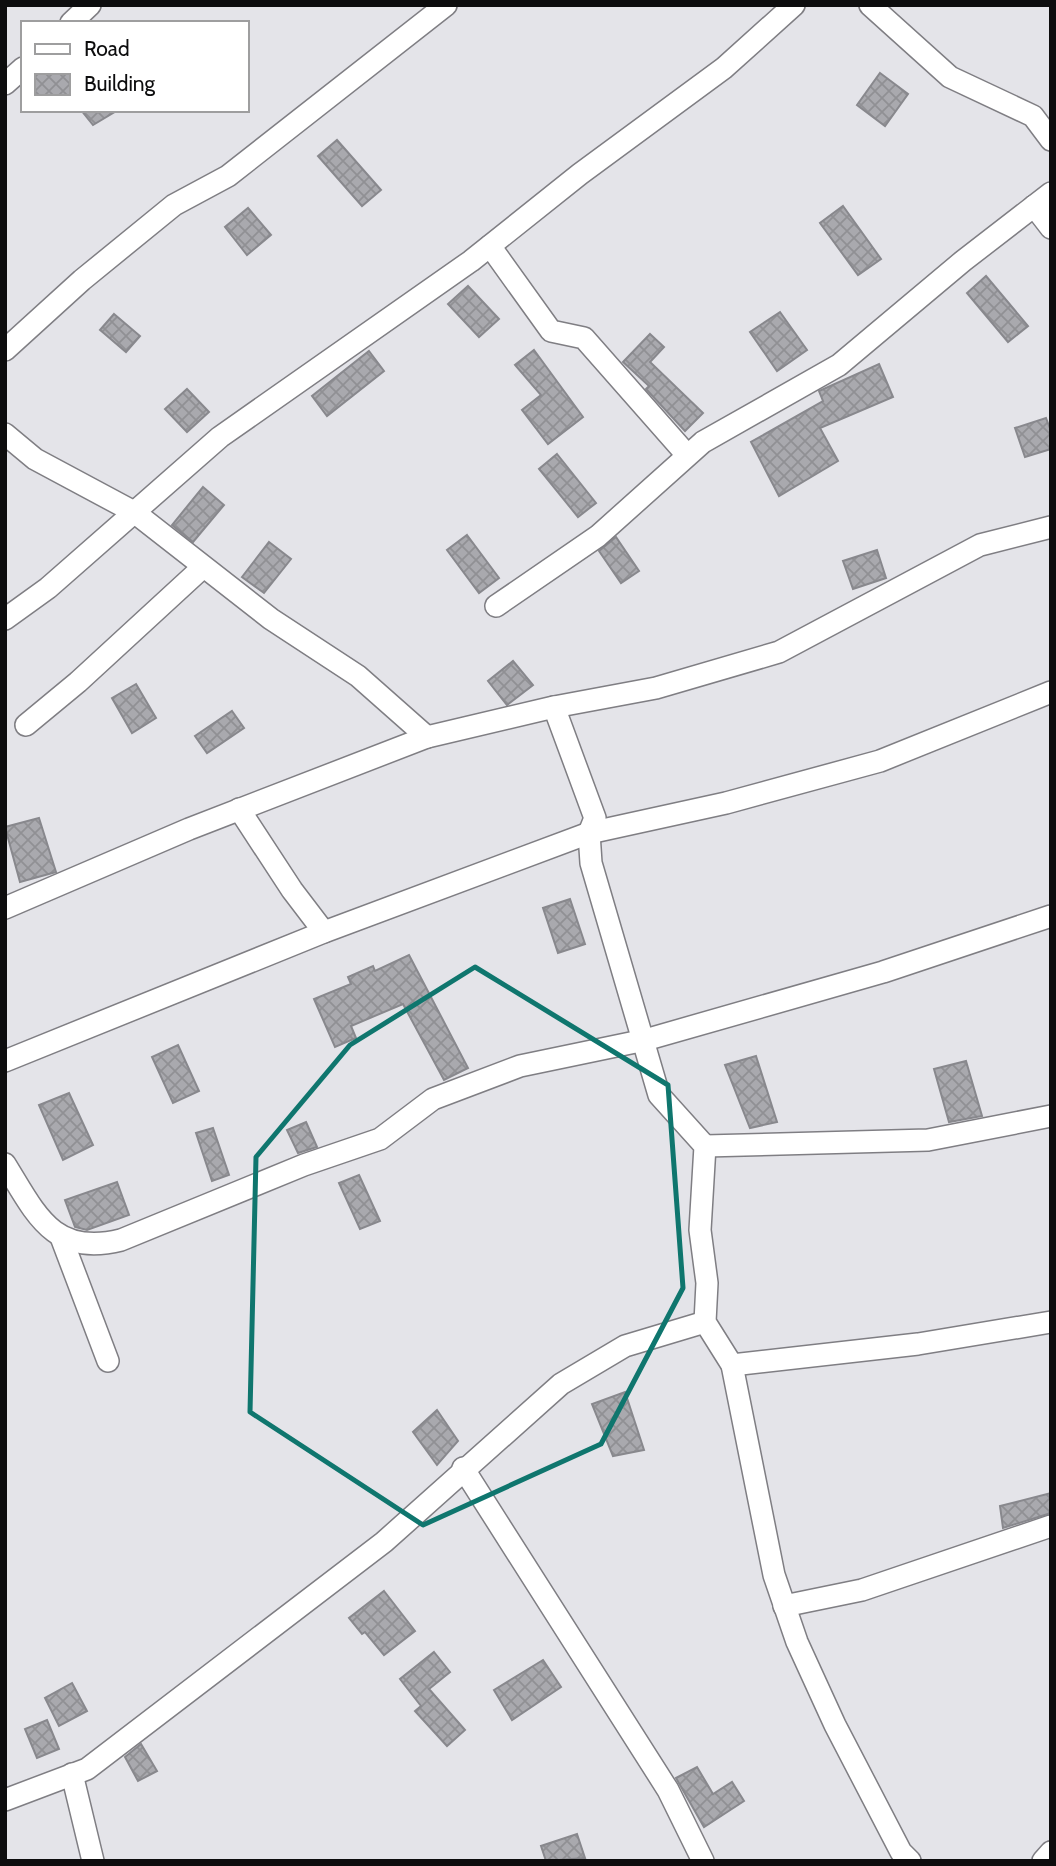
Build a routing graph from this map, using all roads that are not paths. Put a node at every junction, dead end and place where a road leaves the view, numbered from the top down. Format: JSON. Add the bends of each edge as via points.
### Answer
{"nodes":[{"id":1,"x":90,"y":5,"type":"edge"},
{"id":2,"x":446,"y":5,"type":"edge"},
{"id":3,"x":794,"y":5,"type":"edge"},
{"id":4,"x":870,"y":5,"type":"edge"},
{"id":5,"x":73,"y":21,"type":"edge"},
{"id":6,"x":1051,"y":140,"type":"edge"},
{"id":7,"x":1042,"y":200,"type":"edge"},
{"id":8,"x":1051,"y":228,"type":"edge"},
{"id":9,"x":490,"y":246,"type":"junction"},
{"id":10,"x":5,"y":350,"type":"edge"},
{"id":11,"x":5,"y":434,"type":"edge"},
{"id":12,"x":687,"y":456,"type":"junction"},
{"id":13,"x":134,"y":512,"type":"junction"},
{"id":14,"x":1051,"y":527,"type":"edge"},
{"id":15,"x":202,"y":568,"type":"junction"},
{"id":16,"x":496,"y":606,"type":"dead end"},
{"id":17,"x":5,"y":618,"type":"edge"},
{"id":18,"x":1051,"y":692,"type":"edge"},
{"id":19,"x":554,"y":707,"type":"junction"},
{"id":20,"x":26,"y":725,"type":"dead end"},
{"id":21,"x":427,"y":737,"type":"junction"},
{"id":22,"x":239,"y":809,"type":"junction"},
{"id":23,"x":589,"y":833,"type":"junction"},
{"id":24,"x":5,"y":908,"type":"edge"},
{"id":25,"x":1051,"y":916,"type":"edge"},
{"id":26,"x":324,"y":932,"type":"junction"},
{"id":27,"x":645,"y":1040,"type":"junction"},
{"id":28,"x":5,"y":1061,"type":"edge"},
{"id":29,"x":1051,"y":1116,"type":"edge"},
{"id":30,"x":705,"y":1146,"type":"junction"},
{"id":31,"x":5,"y":1164,"type":"edge"},
{"id":32,"x":61,"y":1237,"type":"junction"},
{"id":33,"x":705,"y":1322,"type":"junction"},
{"id":34,"x":1051,"y":1322,"type":"edge"},
{"id":35,"x":108,"y":1360,"type":"dead end"},
{"id":36,"x":732,"y":1365,"type":"junction"},
{"id":37,"x":463,"y":1468,"type":"junction"},
{"id":38,"x":1051,"y":1526,"type":"edge"},
{"id":39,"x":784,"y":1606,"type":"junction"},
{"id":40,"x":72,"y":1774,"type":"junction"},
{"id":41,"x":5,"y":1800,"type":"edge"},
{"id":42,"x":1051,"y":1852,"type":"edge"},
{"id":43,"x":93,"y":1861,"type":"edge"},
{"id":44,"x":703,"y":1861,"type":"edge"},
{"id":45,"x":910,"y":1861,"type":"edge"},
{"id":46,"x":1043,"y":1861,"type":"edge"}],
"edges":[{"from":1,"to":5,"type":"street"},
{"from":2,"to":10,"type":"street","via":[[228,176],[174,205]]},
{"from":3,"to":9,"type":"street","via":[[724,68]]},
{"from":4,"to":6,"type":"street","via":[[950,77],[1033,116]]},
{"from":7,"to":8,"type":"street"},
{"from":7,"to":12,"type":"street","via":[[839,365],[702,442]]},
{"from":9,"to":12,"type":"street","via":[[551,331],[584,338]]},
{"from":9,"to":13,"type":"street","via":[[220,437]]},
{"from":11,"to":13,"type":"street","via":[[35,459]]},
{"from":12,"to":16,"type":"street","via":[[598,536]]},
{"from":13,"to":15,"type":"street"},
{"from":13,"to":17,"type":"street"},
{"from":14,"to":19,"type":"street","via":[[980,545],[779,652],[656,688]]},
{"from":15,"to":20,"type":"street"},
{"from":15,"to":21,"type":"street","via":[[358,676]]},
{"from":18,"to":23,"type":"street","via":[[880,761],[726,803]]},
{"from":19,"to":21,"type":"street"},
{"from":19,"to":23,"type":"street","via":[[595,817]]},
{"from":21,"to":22,"type":"street"},
{"from":22,"to":24,"type":"street"},
{"from":22,"to":26,"type":"street"},
{"from":23,"to":26,"type":"street"},
{"from":23,"to":27,"type":"street","via":[[594,876]]},
{"from":25,"to":27,"type":"street","via":[[883,972]]},
{"from":26,"to":28,"type":"street"},
{"from":27,"to":30,"type":"street","via":[[659,1094]]},
{"from":27,"to":32,"type":"street","via":[[520,1066],[433,1098],[380,1139],[121,1240],[78,1245]]},
{"from":29,"to":30,"type":"street","via":[[928,1140]]},
{"from":30,"to":33,"type":"street","via":[[700,1230],[707,1283]]},
{"from":31,"to":32,"type":"street","via":[[36,1214]]},
{"from":32,"to":35,"type":"street"},
{"from":33,"to":36,"type":"street"},
{"from":33,"to":37,"type":"street","via":[[625,1346],[561,1384]]},
{"from":34,"to":36,"type":"street"},
{"from":36,"to":39,"type":"street"},
{"from":37,"to":40,"type":"street","via":[[384,1542],[286,1619],[87,1769]]},
{"from":37,"to":44,"type":"street","via":[[668,1790]]},
{"from":38,"to":39,"type":"street","via":[[862,1590]]},
{"from":39,"to":45,"type":"street","via":[[835,1725],[901,1852]]},
{"from":40,"to":41,"type":"street"},
{"from":40,"to":43,"type":"street"},
{"from":42,"to":46,"type":"street"}]}
